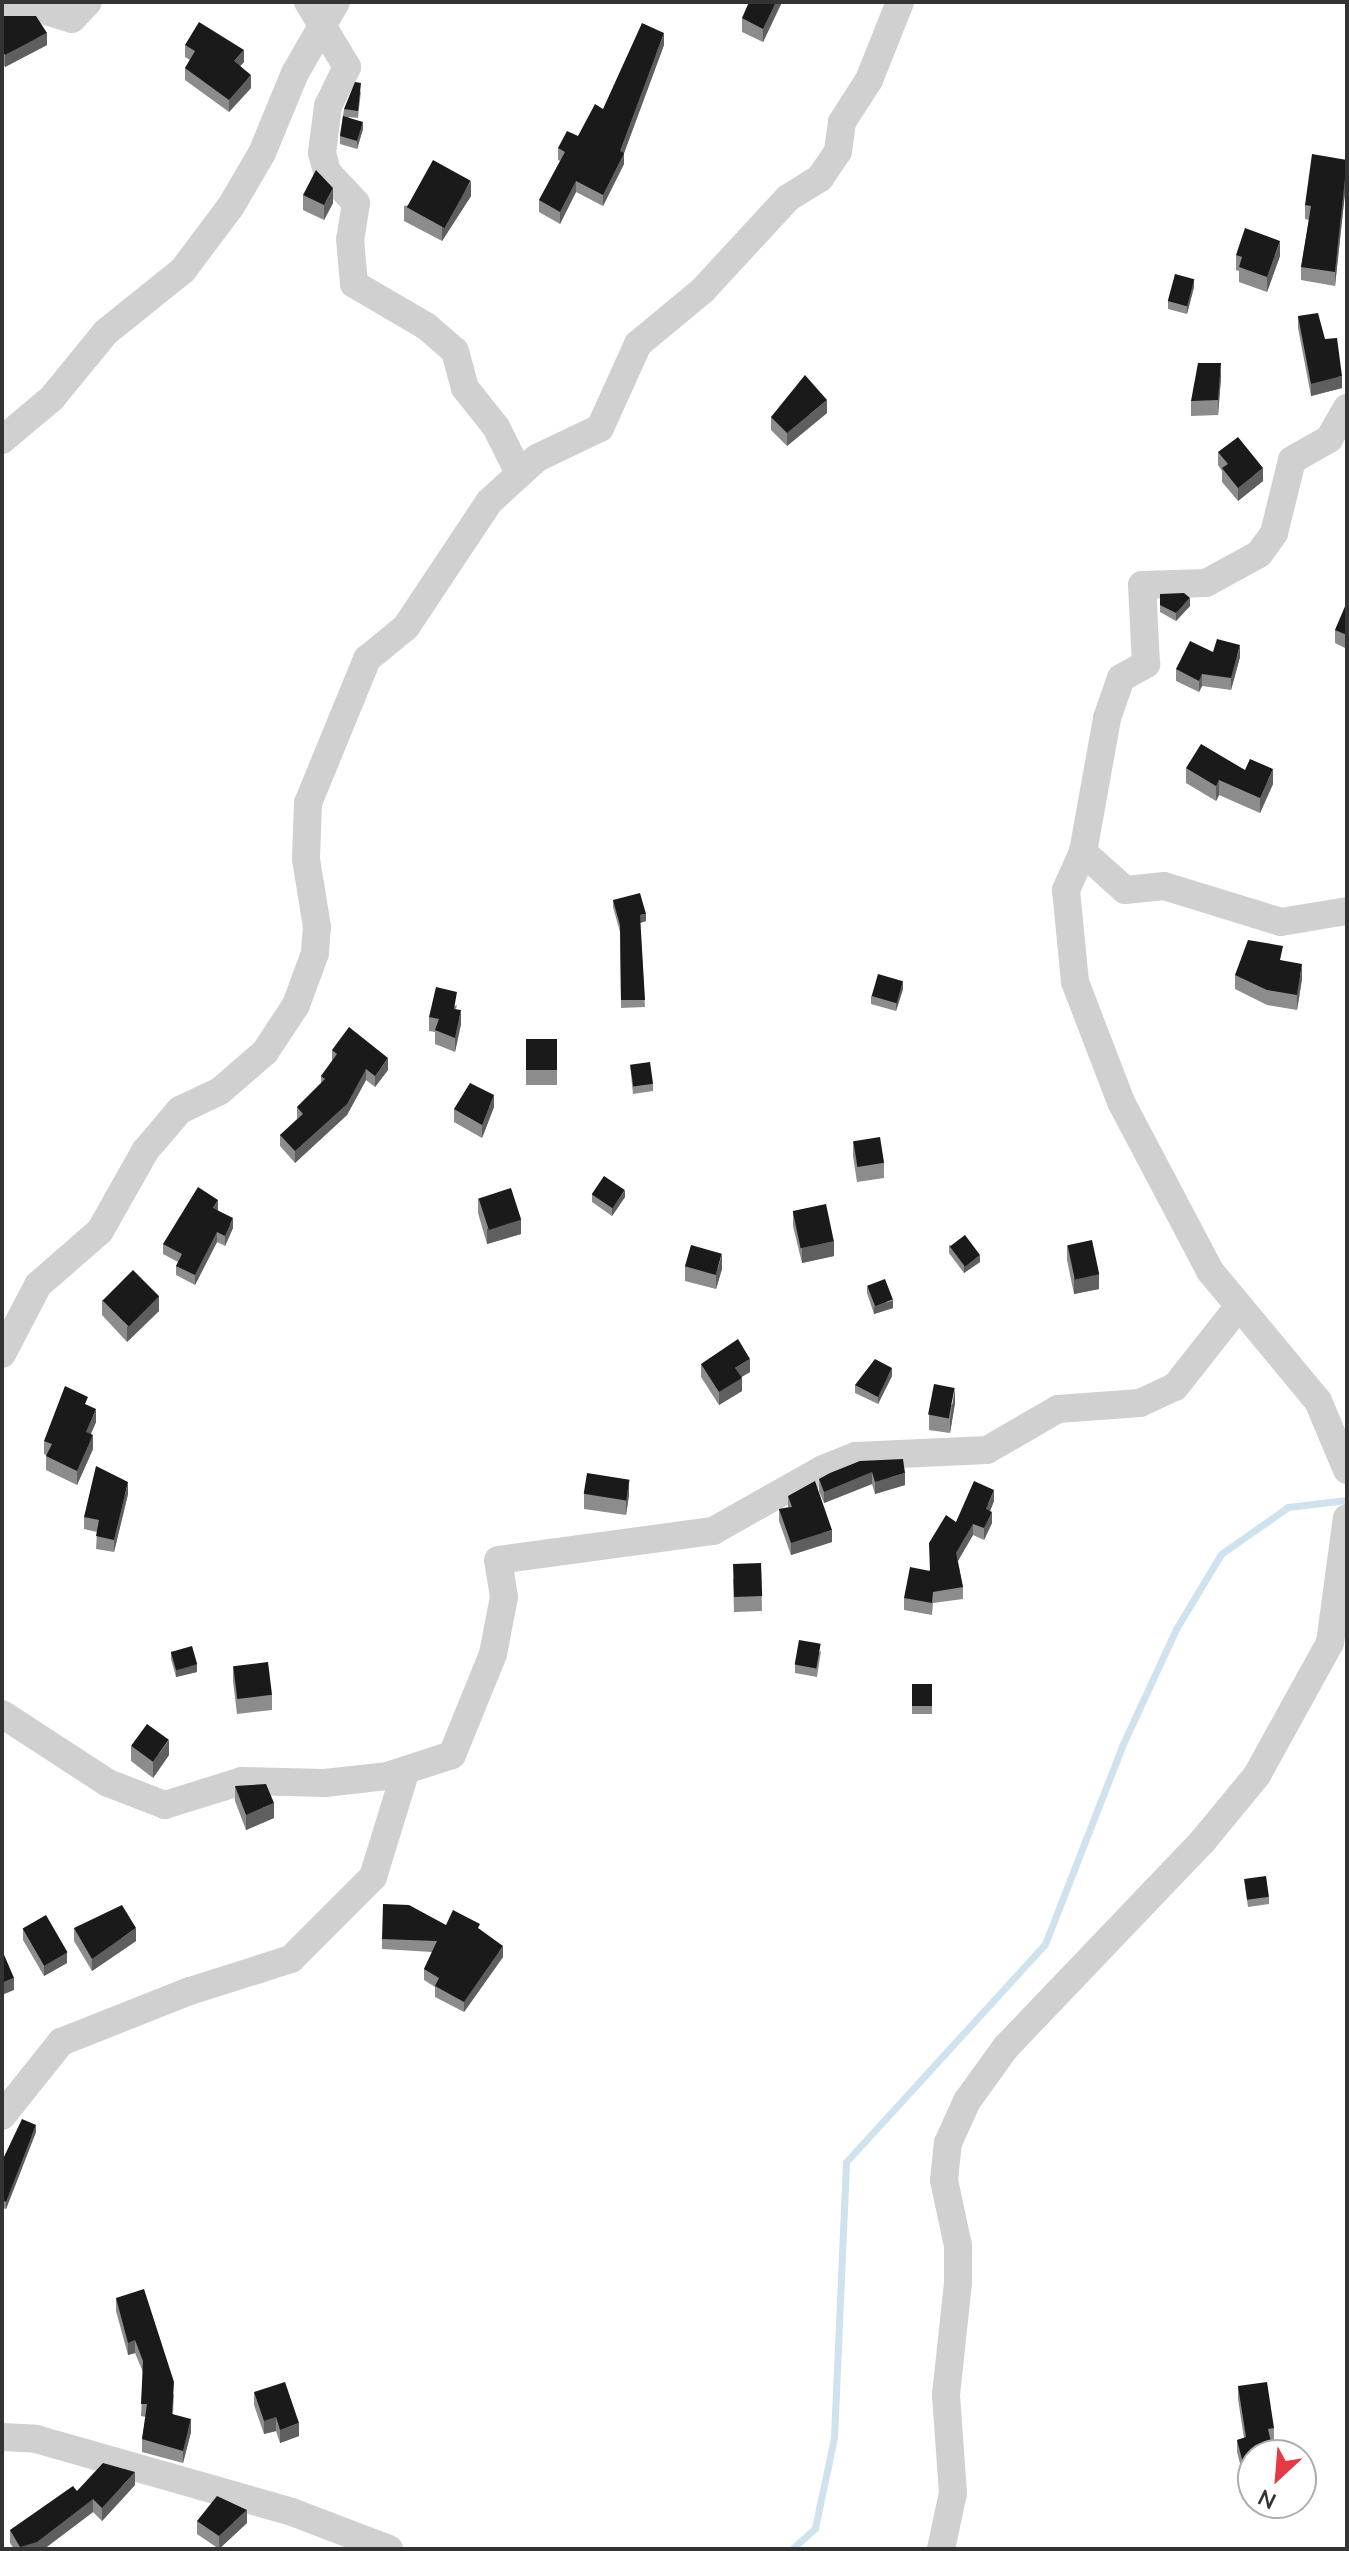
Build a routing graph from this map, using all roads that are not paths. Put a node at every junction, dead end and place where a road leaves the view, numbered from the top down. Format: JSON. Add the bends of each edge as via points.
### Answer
{"nodes":[{"id":1,"x":88,"y":2,"type":"edge"},
{"id":2,"x":900,"y":2,"type":"edge"},
{"id":3,"x":323,"y":9,"type":"edge"},
{"id":4,"x":2,"y":11,"type":"edge"},
{"id":5,"x":1347,"y":408,"type":"edge"},
{"id":6,"x":2,"y":440,"type":"edge"},
{"id":7,"x":519,"y":473,"type":"junction"},
{"id":8,"x":1083,"y":852,"type":"junction"},
{"id":9,"x":1347,"y":911,"type":"edge"},
{"id":10,"x":1239,"y":1306,"type":"junction"},
{"id":11,"x":2,"y":1354,"type":"edge"},
{"id":12,"x":1347,"y":1470,"type":"edge"},
{"id":13,"x":1347,"y":1518,"type":"edge"},
{"id":14,"x":1344,"y":1571,"type":"edge"},
{"id":15,"x":2,"y":1714,"type":"edge"},
{"id":16,"x":406,"y":1770,"type":"junction"},
{"id":17,"x":2,"y":2116,"type":"edge"},
{"id":18,"x":2,"y":2437,"type":"edge"},
{"id":19,"x":389,"y":2549,"type":"edge"},
{"id":20,"x":941,"y":2549,"type":"edge"}],
"edges":[{"from":1,"to":4,"type":"street","via":[[72,19],[43,10]]},
{"from":2,"to":7,"type":"street","via":[[869,80],[842,122],[838,151],[820,178],[788,198],[703,290],[638,344],[600,428],[537,458]]},
{"from":3,"to":6,"type":"street","via":[[255,166],[183,270],[106,332],[52,398]]},
{"from":3,"to":7,"type":"street","via":[[347,67],[328,106],[322,153],[327,172],[356,203],[350,239],[354,284],[426,326],[455,351],[465,388],[496,427]]},
{"from":5,"to":8,"type":"street","via":[[1339,413],[1329,439],[1292,460],[1274,533],[1259,554],[1206,583],[1142,585],[1146,664],[1121,678],[1107,718]]},
{"from":7,"to":11,"type":"street","via":[[478,516],[406,627],[367,659],[353,685],[308,803],[306,859],[317,909],[315,953],[277,1037],[220,1091],[180,1110],[145,1151],[94,1238],[38,1285]]},
{"from":8,"to":9,"type":"street","via":[[1125,890],[1164,886],[1281,922]]},
{"from":8,"to":10,"type":"street","via":[[1066,901],[1075,982],[1090,1027],[1181,1222]]},
{"from":10,"to":12,"type":"street","via":[[1318,1401]]},
{"from":10,"to":16,"type":"street","via":[[1210,1350],[1175,1387],[1140,1403],[1058,1409],[987,1450],[856,1456],[713,1531],[498,1560],[504,1597],[477,1700],[452,1755]]},
{"from":13,"to":14,"type":"street"},
{"from":14,"to":20,"type":"street","via":[[1330,1643],[1257,1775],[1202,1842],[1006,2047],[967,2101],[948,2143],[944,2180],[958,2246],[958,2283],[946,2395],[953,2493]]},
{"from":15,"to":16,"type":"street","via":[[108,1783],[165,1805],[242,1781],[325,1783]]},
{"from":16,"to":17,"type":"street","via":[[373,1877],[291,1959],[190,1991],[61,2042]]},
{"from":18,"to":19,"type":"street","via":[[36,2439],[292,2512]]}]}
